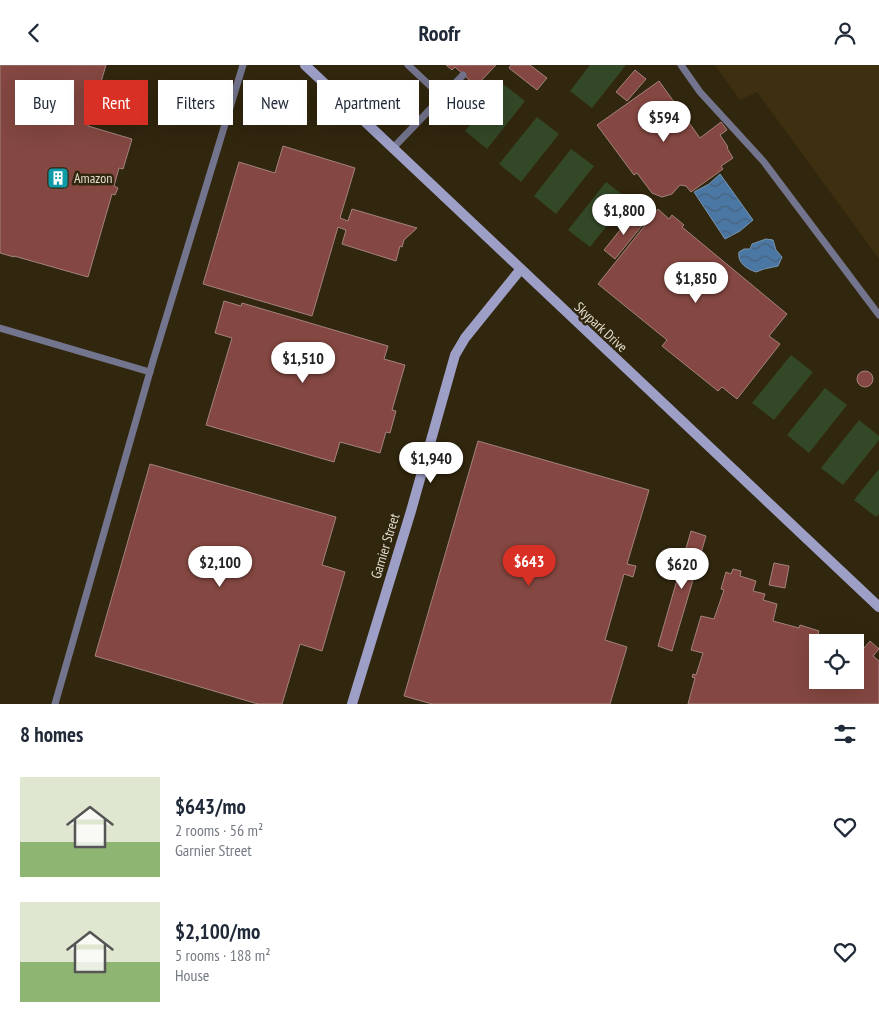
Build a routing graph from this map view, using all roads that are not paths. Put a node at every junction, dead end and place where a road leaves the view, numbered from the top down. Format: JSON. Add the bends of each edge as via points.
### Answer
{"nodes":[{"id":1,"x":243,"y":65,"type":"edge"},
{"id":2,"x":305,"y":65,"type":"edge"},
{"id":3,"x":408,"y":65,"type":"edge"},
{"id":4,"x":681,"y":65,"type":"edge"},
{"id":5,"x":464,"y":75,"type":"dead end"},
{"id":6,"x":459,"y":80,"type":"edge"},
{"id":7,"x":429,"y":85,"type":"edge"},
{"id":8,"x":429,"y":111,"type":"edge"},
{"id":9,"x":393,"y":148,"type":"junction"},
{"id":10,"x":520,"y":270,"type":"junction"},
{"id":11,"x":879,"y":315,"type":"edge"},
{"id":12,"x":0,"y":328,"type":"edge"},
{"id":13,"x":150,"y":372,"type":"junction"},
{"id":14,"x":879,"y":607,"type":"edge"},
{"id":15,"x":55,"y":704,"type":"edge"},
{"id":16,"x":352,"y":704,"type":"edge"}],
"edges":[{"from":1,"to":13,"type":"lane"},
{"from":2,"to":9,"type":"main road","name":"Skypark Drive"},
{"from":3,"to":7,"type":"lane"},
{"from":4,"to":11,"type":"lane","via":[[700,92],[764,161]]},
{"from":5,"to":6,"type":"lane"},
{"from":8,"to":9,"type":"lane"},
{"from":9,"to":10,"type":"main road","name":"Skypark Drive"},
{"from":10,"to":14,"type":"main road","name":"Skypark Drive"},
{"from":10,"to":16,"type":"main road","name":"Garnier Street","via":[[455,355]]},
{"from":12,"to":13,"type":"lane"},
{"from":13,"to":15,"type":"lane"}]}
